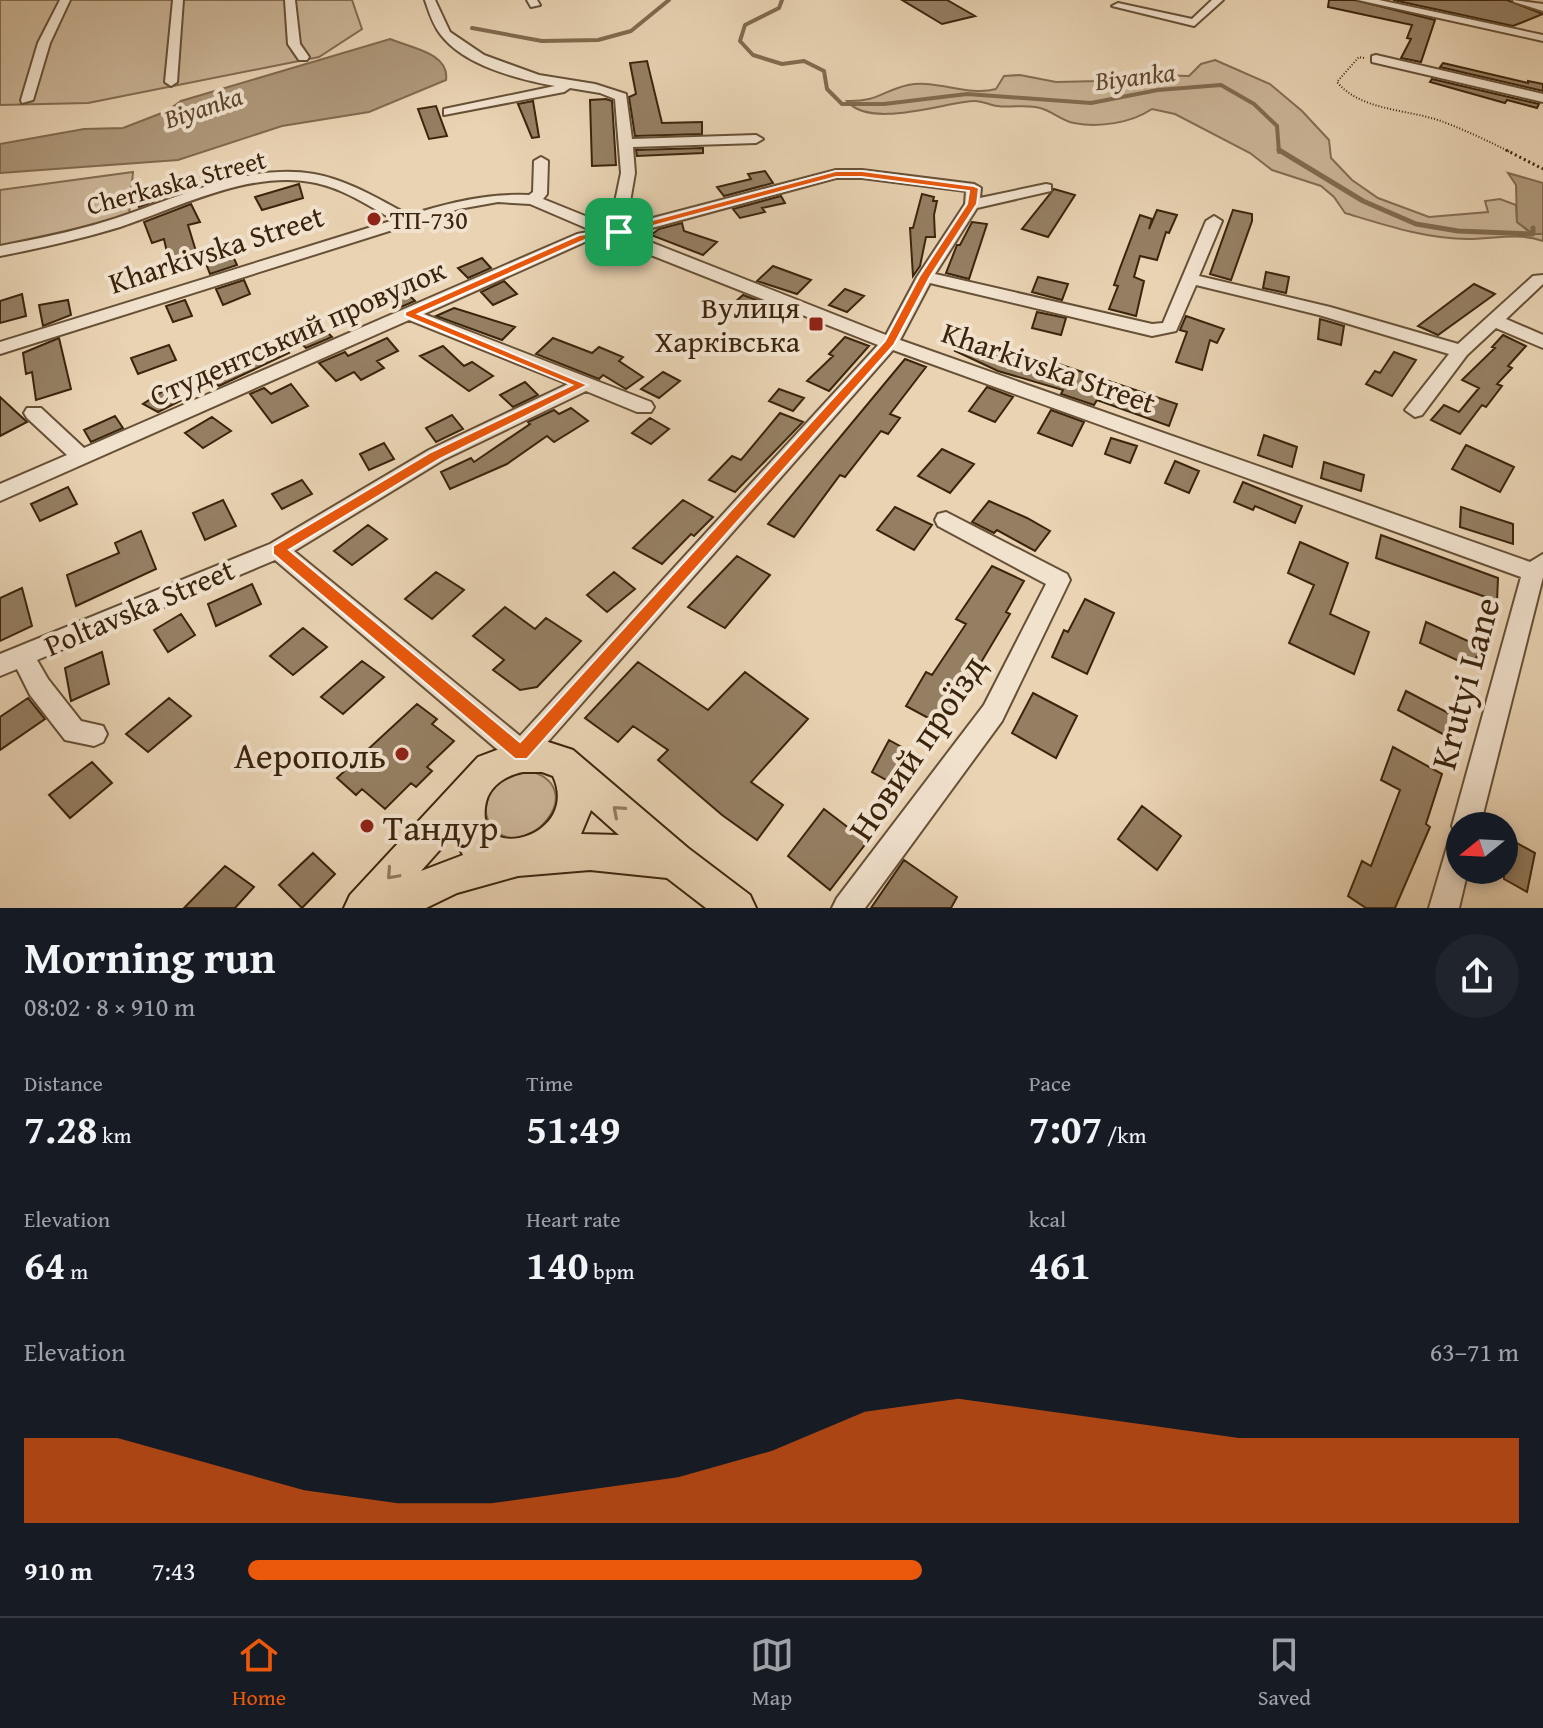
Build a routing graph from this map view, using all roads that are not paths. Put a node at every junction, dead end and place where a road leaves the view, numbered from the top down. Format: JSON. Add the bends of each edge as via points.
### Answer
{"nodes":[{"id":1,"x":65,"y":0,"type":"edge"},
{"id":2,"x":178,"y":0,"type":"edge"},
{"id":3,"x":290,"y":0,"type":"edge"},
{"id":4,"x":430,"y":0,"type":"edge"},
{"id":5,"x":1218,"y":0,"type":"edge"},
{"id":6,"x":1363,"y":0,"type":"edge"},
{"id":7,"x":1518,"y":0,"type":"edge"},
{"id":8,"x":1118,"y":6,"type":"dead end"},
{"id":9,"x":1543,"y":8,"type":"edge"},
{"id":10,"x":1543,"y":38,"type":"edge"},
{"id":11,"x":303,"y":57,"type":"dead end"},
{"id":12,"x":1376,"y":59,"type":"road end"},
{"id":13,"x":171,"y":82,"type":"dead end"},
{"id":14,"x":580,"y":85,"type":"junction"},
{"id":15,"x":1543,"y":98,"type":"edge"},
{"id":16,"x":27,"y":100,"type":"dead end"},
{"id":17,"x":449,"y":112,"type":"dead end"},
{"id":18,"x":756,"y":139,"type":"dead end"},
{"id":19,"x":627,"y":143,"type":"junction"},
{"id":20,"x":541,"y":161,"type":"dead end"},
{"id":21,"x":1046,"y":188,"type":"dead end"},
{"id":22,"x":532,"y":200,"type":"junction"},
{"id":23,"x":972,"y":204,"type":"junction"},
{"id":24,"x":406,"y":220,"type":"junction"},
{"id":25,"x":1214,"y":221,"type":"dead end"},
{"id":26,"x":619,"y":232,"type":"junction"},
{"id":27,"x":0,"y":251,"type":"edge"},
{"id":28,"x":925,"y":277,"type":"junction"},
{"id":29,"x":1191,"y":279,"type":"junction"},
{"id":30,"x":1539,"y":279,"type":"dead end"},
{"id":31,"x":409,"y":314,"type":"junction"},
{"id":32,"x":1496,"y":321,"type":"junction"},
{"id":33,"x":1543,"y":342,"type":"edge"},
{"id":34,"x":890,"y":343,"type":"junction"},
{"id":35,"x":0,"y":348,"type":"edge"},
{"id":36,"x":1461,"y":351,"type":"junction"},
{"id":37,"x":582,"y":385,"type":"junction"},
{"id":38,"x":644,"y":407,"type":"dead end"},
{"id":39,"x":1415,"y":410,"type":"dead end"},
{"id":40,"x":34,"y":413,"type":"dead end"},
{"id":41,"x":82,"y":458,"type":"junction"},
{"id":42,"x":0,"y":493,"type":"edge"},
{"id":43,"x":946,"y":520,"type":"dead end"},
{"id":44,"x":278,"y":550,"type":"junction"},
{"id":45,"x":1538,"y":567,"type":"edge"},
{"id":46,"x":11,"y":660,"type":"edge"},
{"id":47,"x":94,"y":734,"type":"dead end"},
{"id":48,"x":521,"y":753,"type":"junction"},
{"id":49,"x":561,"y":761,"type":"junction"},
{"id":50,"x":482,"y":775,"type":"junction"},
{"id":51,"x":1470,"y":812,"type":"edge"},
{"id":52,"x":529,"y":856,"type":"junction"},
{"id":53,"x":675,"y":861,"type":"junction"},
{"id":54,"x":1450,"y":884,"type":"edge"},
{"id":55,"x":363,"y":908,"type":"edge"},
{"id":56,"x":390,"y":908,"type":"edge"},
{"id":57,"x":737,"y":908,"type":"edge"},
{"id":58,"x":847,"y":908,"type":"edge"},
{"id":59,"x":1444,"y":908,"type":"edge"}],
"edges":[{"from":1,"to":16,"type":"street","via":[[44,43]]},
{"from":2,"to":13,"type":"street"},
{"from":3,"to":11,"type":"street","via":[[294,44]]},
{"from":4,"to":14,"type":"street","via":[[449,37],[499,68]]},
{"from":5,"to":8,"type":"street","via":[[1194,23]]},
{"from":6,"to":10,"type":"street"},
{"from":7,"to":9,"type":"street"},
{"from":12,"to":15,"type":"street"},
{"from":14,"to":17,"type":"street"},
{"from":14,"to":19,"type":"street","via":[[621,97]]},
{"from":18,"to":19,"type":"street"},
{"from":19,"to":26,"type":"street"},
{"from":20,"to":22,"type":"street","via":[[540,194]]},
{"from":21,"to":23,"type":"street"},
{"from":22,"to":24,"type":"street","name":"Kharkivska Street","via":[[498,198]]},
{"from":22,"to":26,"type":"street","name":"Kharkivska Street"},
{"from":23,"to":26,"type":"street","name":"Студентський провулок","via":[[974,188],[836,174]]},
{"from":23,"to":28,"type":"street"},
{"from":24,"to":27,"type":"street","name":"Cherkaska Street","via":[[347,190],[307,177],[277,178],[234,186],[89,232]]},
{"from":24,"to":35,"type":"street","name":"Kharkivska Street"},
{"from":25,"to":29,"type":"street"},
{"from":26,"to":31,"type":"street","name":"Студентський провулок","via":[[583,237]]},
{"from":26,"to":34,"type":"street","name":"Kharkivska Street","via":[[629,241]]},
{"from":28,"to":29,"type":"street","via":[[1152,330],[1170,327]]},
{"from":28,"to":34,"type":"street"},
{"from":29,"to":36,"type":"street"},
{"from":30,"to":32,"type":"street"},
{"from":31,"to":37,"type":"street"},
{"from":31,"to":41,"type":"street","name":"Студентський провулок"},
{"from":32,"to":33,"type":"street"},
{"from":32,"to":36,"type":"street"},
{"from":34,"to":45,"type":"street","name":"Kharkivska Street"},
{"from":34,"to":48,"type":"street"},
{"from":36,"to":39,"type":"street"},
{"from":37,"to":38,"type":"street"},
{"from":37,"to":44,"type":"street","name":"Poltavska Street","via":[[436,455]]},
{"from":40,"to":41,"type":"street"},
{"from":41,"to":42,"type":"street","name":"Студентський провулок"},
{"from":43,"to":58,"type":"street","name":"Новий проїзд","via":[[1059,580],[993,713]]},
{"from":44,"to":46,"type":"street","name":"Poltavska Street"},
{"from":44,"to":48,"type":"street"},
{"from":45,"to":51,"type":"street","name":"Krutyi Lane"},
{"from":46,"to":47,"type":"street","via":[[74,732]]},
{"from":48,"to":49,"type":"main road","via":[[542,753]]},
{"from":48,"to":50,"type":"main road"},
{"from":49,"to":52,"type":"main road","via":[[574,778],[577,800],[570,823],[553,844]]},
{"from":53,"to":49,"type":"main road","one_way":true},
{"from":50,"to":52,"type":"main road","via":[[466,816],[471,836],[485,851],[505,858]]},
{"from":50,"to":55,"type":"main road","one_way":true},
{"from":52,"to":53,"type":"main road","via":[[622,852]]},
{"from":52,"to":56,"type":"main road","via":[[455,875]]},
{"from":53,"to":57,"type":"main road"},
{"from":54,"to":59,"type":"street"}]}
